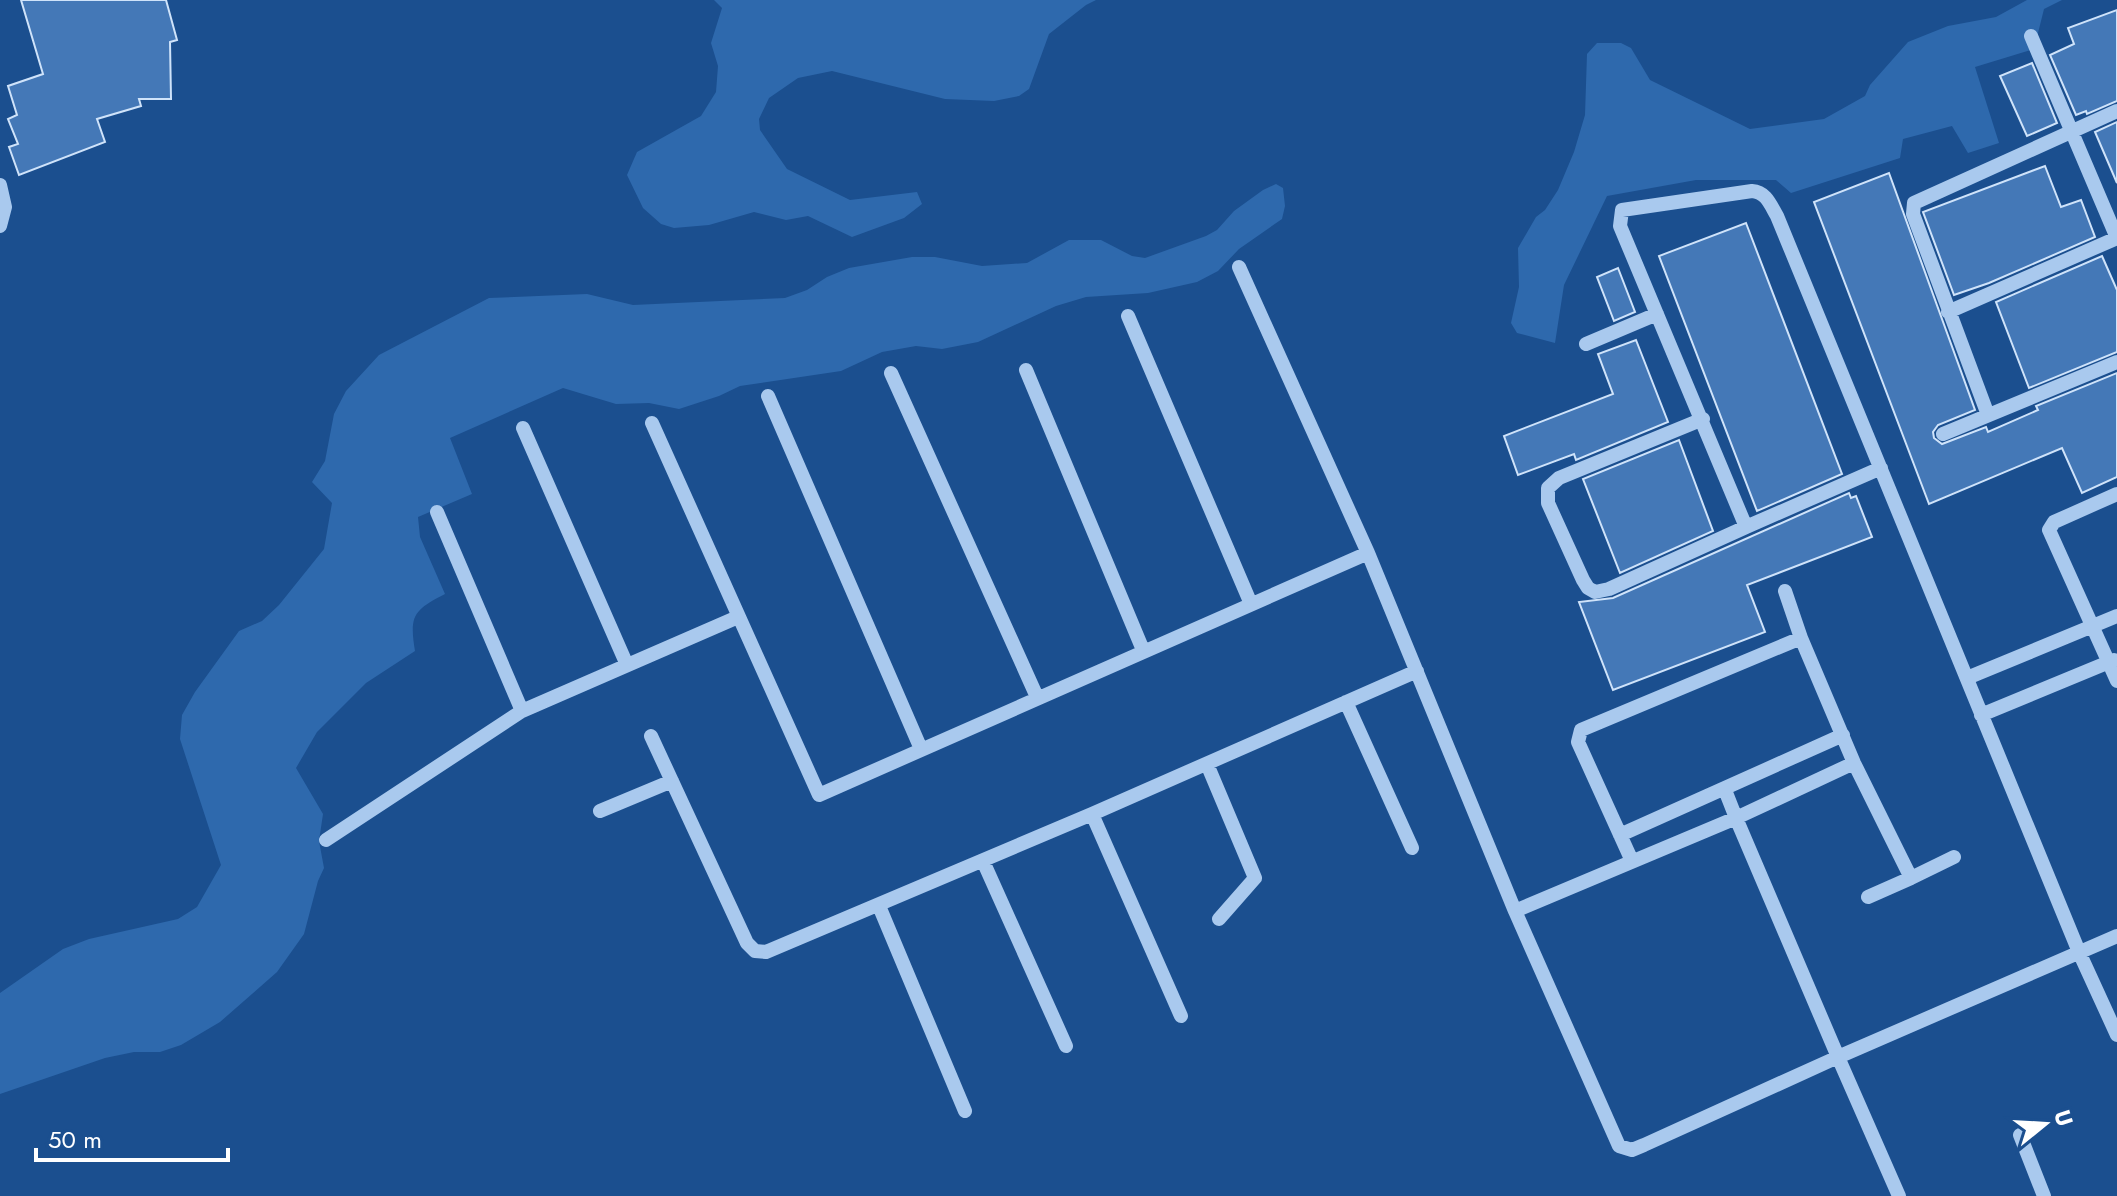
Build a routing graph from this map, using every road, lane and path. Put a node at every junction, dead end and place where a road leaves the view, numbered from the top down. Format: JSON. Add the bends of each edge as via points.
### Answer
{"nodes":[{"id":1,"x":2031,"y":36,"type":"dead end"},
{"id":2,"x":2117,"y":111,"type":"edge"},
{"id":3,"x":2071,"y":131,"type":"junction"},
{"id":4,"x":0,"y":185,"type":"edge"},
{"id":5,"x":0,"y":226,"type":"edge"},
{"id":6,"x":1239,"y":267,"type":"dead end"},
{"id":7,"x":1948,"y":312,"type":"junction"},
{"id":8,"x":1657,"y":314,"type":"junction"},
{"id":9,"x":1128,"y":316,"type":"dead end"},
{"id":10,"x":1586,"y":344,"type":"dead end"},
{"id":11,"x":2117,"y":362,"type":"edge"},
{"id":12,"x":1026,"y":370,"type":"dead end"},
{"id":13,"x":891,"y":373,"type":"dead end"},
{"id":14,"x":768,"y":396,"type":"dead end"},
{"id":15,"x":1988,"y":415,"type":"junction"},
{"id":16,"x":1703,"y":419,"type":"junction"},
{"id":17,"x":652,"y":423,"type":"dead end"},
{"id":18,"x":523,"y":428,"type":"dead end"},
{"id":19,"x":1943,"y":434,"type":"dead end"},
{"id":20,"x":1881,"y":468,"type":"junction"},
{"id":21,"x":2117,"y":494,"type":"edge"},
{"id":22,"x":437,"y":512,"type":"dead end"},
{"id":23,"x":1746,"y":527,"type":"junction"},
{"id":24,"x":1368,"y":553,"type":"junction"},
{"id":25,"x":1785,"y":591,"type":"dead end"},
{"id":26,"x":1251,"y":604,"type":"junction"},
{"id":27,"x":2117,"y":616,"type":"edge"},
{"id":28,"x":738,"y":617,"type":"junction"},
{"id":29,"x":2093,"y":627,"type":"junction"},
{"id":30,"x":1801,"y":638,"type":"junction"},
{"id":31,"x":1143,"y":650,"type":"junction"},
{"id":32,"x":2113,"y":661,"type":"edge"},
{"id":33,"x":627,"y":665,"type":"junction"},
{"id":34,"x":1417,"y":671,"type":"junction"},
{"id":35,"x":1967,"y":678,"type":"junction"},
{"id":36,"x":2117,"y":681,"type":"edge"},
{"id":37,"x":1037,"y":697,"type":"junction"},
{"id":38,"x":1346,"y":702,"type":"junction"},
{"id":39,"x":522,"y":711,"type":"junction"},
{"id":40,"x":1981,"y":715,"type":"junction"},
{"id":41,"x":1843,"y":735,"type":"junction"},
{"id":42,"x":651,"y":736,"type":"dead end"},
{"id":43,"x":921,"y":749,"type":"junction"},
{"id":44,"x":1854,"y":763,"type":"junction"},
{"id":45,"x":1207,"y":764,"type":"junction"},
{"id":46,"x":672,"y":781,"type":"junction"},
{"id":47,"x":1725,"y":790,"type":"junction"},
{"id":48,"x":600,"y":811,"type":"dead end"},
{"id":49,"x":1092,"y":814,"type":"junction"},
{"id":50,"x":1736,"y":818,"type":"junction"},
{"id":51,"x":1620,"y":835,"type":"junction"},
{"id":52,"x":326,"y":840,"type":"dead end"},
{"id":53,"x":1412,"y":848,"type":"dead end"},
{"id":54,"x":1954,"y":857,"type":"dead end"},
{"id":55,"x":983,"y":861,"type":"junction"},
{"id":56,"x":1632,"y":861,"type":"junction"},
{"id":57,"x":1911,"y":878,"type":"junction"},
{"id":58,"x":1868,"y":897,"type":"dead end"},
{"id":59,"x":879,"y":906,"type":"junction"},
{"id":60,"x":1515,"y":911,"type":"junction"},
{"id":61,"x":1219,"y":919,"type":"dead end"},
{"id":62,"x":2117,"y":936,"type":"edge"},
{"id":63,"x":2079,"y":952,"type":"junction"},
{"id":64,"x":1181,"y":1016,"type":"dead end"},
{"id":65,"x":2117,"y":1035,"type":"edge"},
{"id":66,"x":1066,"y":1046,"type":"dead end"},
{"id":67,"x":1838,"y":1057,"type":"junction"},
{"id":68,"x":965,"y":1111,"type":"dead end"},
{"id":69,"x":2020,"y":1135,"type":"dead end"},
{"id":70,"x":1899,"y":1196,"type":"edge"},
{"id":71,"x":2044,"y":1196,"type":"edge"}],
"edges":[{"from":1,"to":3,"type":"street"},
{"from":2,"to":3,"type":"street"},
{"from":3,"to":7,"type":"street","via":[[1914,203],[1913,214]]},
{"from":3,"to":7,"type":"street","via":[[2117,238]]},
{"from":4,"to":5,"type":"street","via":[[5,207]]},
{"from":6,"to":24,"type":"street"},
{"from":7,"to":15,"type":"street"},
{"from":8,"to":10,"type":"street"},
{"from":8,"to":16,"type":"street"},
{"from":8,"to":20,"type":"street","via":[[1620,226],[1622,210],[1759,191],[1777,216]]},
{"from":9,"to":26,"type":"street"},
{"from":11,"to":15,"type":"street"},
{"from":12,"to":31,"type":"street"},
{"from":13,"to":37,"type":"street"},
{"from":14,"to":43,"type":"street"},
{"from":15,"to":19,"type":"street"},
{"from":16,"to":23,"type":"street"},
{"from":16,"to":23,"type":"street","via":[[1559,478],[1548,488],[1548,503],[1583,580],[1595,592]]},
{"from":17,"to":28,"type":"street"},
{"from":18,"to":33,"type":"street"},
{"from":20,"to":23,"type":"street"},
{"from":20,"to":35,"type":"street"},
{"from":21,"to":29,"type":"street","via":[[2054,522],[2049,530]]},
{"from":22,"to":39,"type":"street"},
{"from":24,"to":26,"type":"street"},
{"from":24,"to":34,"type":"street"},
{"from":25,"to":30,"type":"street"},
{"from":26,"to":31,"type":"street"},
{"from":27,"to":29,"type":"street"},
{"from":28,"to":33,"type":"street"},
{"from":28,"to":43,"type":"street","via":[[819,795]]},
{"from":29,"to":32,"type":"street"},
{"from":29,"to":35,"type":"street"},
{"from":30,"to":41,"type":"street"},
{"from":30,"to":51,"type":"street","via":[[1581,730],[1578,742]]},
{"from":31,"to":37,"type":"street"},
{"from":32,"to":36,"type":"street"},
{"from":32,"to":40,"type":"street"},
{"from":33,"to":39,"type":"street"},
{"from":34,"to":38,"type":"street"},
{"from":34,"to":60,"type":"street"},
{"from":35,"to":40,"type":"street"},
{"from":37,"to":43,"type":"street"},
{"from":38,"to":45,"type":"street"},
{"from":38,"to":53,"type":"street"},
{"from":39,"to":52,"type":"street"},
{"from":40,"to":63,"type":"street"},
{"from":41,"to":44,"type":"street"},
{"from":41,"to":47,"type":"street"},
{"from":42,"to":46,"type":"street"},
{"from":44,"to":50,"type":"street"},
{"from":44,"to":57,"type":"street"},
{"from":45,"to":49,"type":"street"},
{"from":45,"to":61,"type":"street","via":[[1255,878]]},
{"from":46,"to":48,"type":"street"},
{"from":46,"to":59,"type":"street","via":[[755,951],[766,952]]},
{"from":47,"to":50,"type":"street"},
{"from":47,"to":51,"type":"street"},
{"from":49,"to":55,"type":"street"},
{"from":49,"to":64,"type":"street"},
{"from":50,"to":56,"type":"street"},
{"from":50,"to":67,"type":"street"},
{"from":51,"to":56,"type":"street"},
{"from":54,"to":57,"type":"street"},
{"from":55,"to":59,"type":"street"},
{"from":55,"to":66,"type":"street"},
{"from":56,"to":60,"type":"street"},
{"from":57,"to":58,"type":"street"},
{"from":59,"to":68,"type":"street"},
{"from":60,"to":67,"type":"street","via":[[1619,1146],[1632,1150]]},
{"from":62,"to":63,"type":"street"},
{"from":63,"to":65,"type":"street"},
{"from":63,"to":67,"type":"street"},
{"from":67,"to":70,"type":"street"},
{"from":69,"to":71,"type":"street"}]}
